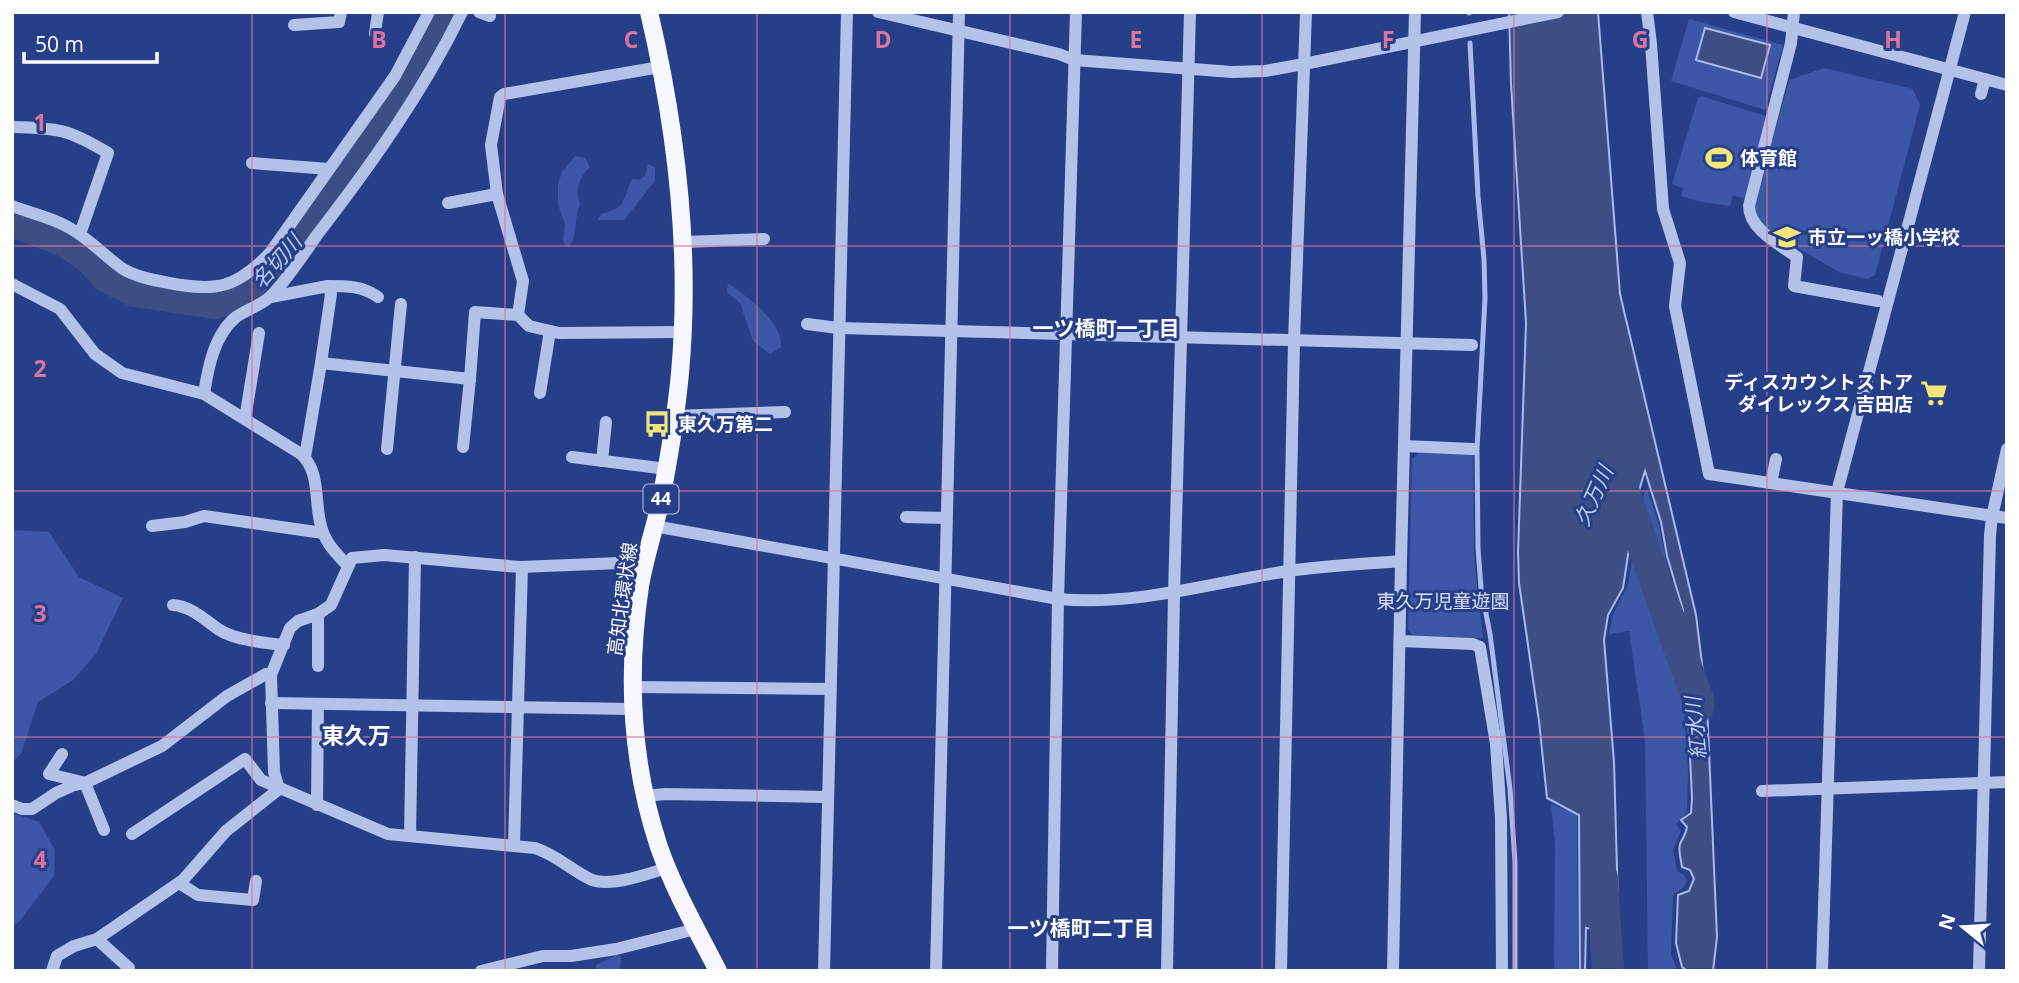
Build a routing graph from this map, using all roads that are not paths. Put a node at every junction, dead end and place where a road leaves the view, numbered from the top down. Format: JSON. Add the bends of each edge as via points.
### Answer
{"nodes":[{"id":1,"x":341,"y":12,"type":"edge"},
{"id":2,"x":378,"y":12,"type":"edge"},
{"id":3,"x":429,"y":12,"type":"edge"},
{"id":4,"x":462,"y":12,"type":"edge"},
{"id":5,"x":649,"y":12,"type":"edge"},
{"id":6,"x":847,"y":12,"type":"edge"},
{"id":7,"x":878,"y":12,"type":"edge"},
{"id":8,"x":959,"y":12,"type":"edge"},
{"id":9,"x":1076,"y":12,"type":"edge"},
{"id":10,"x":1190,"y":12,"type":"edge"},
{"id":11,"x":1306,"y":12,"type":"edge"},
{"id":12,"x":1415,"y":12,"type":"edge"},
{"id":13,"x":1558,"y":12,"type":"edge"},
{"id":14,"x":1647,"y":12,"type":"edge"},
{"id":15,"x":1734,"y":12,"type":"edge"},
{"id":16,"x":1794,"y":12,"type":"edge"},
{"id":17,"x":1965,"y":12,"type":"edge"},
{"id":18,"x":294,"y":25,"type":"dead end"},
{"id":19,"x":1792,"y":27,"type":"junction"},
{"id":20,"x":958,"y":32,"type":"junction"},
{"id":21,"x":375,"y":33,"type":"dead end"},
{"id":22,"x":1414,"y":41,"type":"junction"},
{"id":23,"x":1074,"y":60,"type":"junction"},
{"id":24,"x":1304,"y":64,"type":"junction"},
{"id":25,"x":660,"y":67,"type":"junction"},
{"id":26,"x":1189,"y":69,"type":"junction"},
{"id":27,"x":1950,"y":69,"type":"junction"},
{"id":28,"x":1985,"y":79,"type":"junction"},
{"id":29,"x":2007,"y":85,"type":"edge"},
{"id":30,"x":1981,"y":94,"type":"dead end"},
{"id":31,"x":12,"y":127,"type":"edge"},
{"id":32,"x":252,"y":163,"type":"dead end"},
{"id":33,"x":329,"y":169,"type":"junction"},
{"id":34,"x":498,"y":194,"type":"junction"},
{"id":35,"x":447,"y":203,"type":"dead end"},
{"id":36,"x":12,"y":206,"type":"edge"},
{"id":37,"x":80,"y":234,"type":"junction"},
{"id":38,"x":764,"y":239,"type":"dead end"},
{"id":39,"x":684,"y":242,"type":"junction"},
{"id":40,"x":12,"y":284,"type":"edge"},
{"id":41,"x":328,"y":286,"type":"junction"},
{"id":42,"x":271,"y":297,"type":"junction"},
{"id":43,"x":378,"y":297,"type":"dead end"},
{"id":44,"x":1878,"y":301,"type":"dead end"},
{"id":45,"x":401,"y":303,"type":"dead end"},
{"id":46,"x":518,"y":315,"type":"junction"},
{"id":47,"x":807,"y":324,"type":"dead end"},
{"id":48,"x":838,"y":328,"type":"junction"},
{"id":49,"x":550,"y":331,"type":"junction"},
{"id":50,"x":951,"y":331,"type":"junction"},
{"id":51,"x":682,"y":332,"type":"junction"},
{"id":52,"x":259,"y":333,"type":"dead end"},
{"id":53,"x":1067,"y":334,"type":"junction"},
{"id":54,"x":1181,"y":337,"type":"junction"},
{"id":55,"x":1294,"y":341,"type":"junction"},
{"id":56,"x":1407,"y":345,"type":"junction"},
{"id":57,"x":1472,"y":345,"type":"dead end"},
{"id":58,"x":321,"y":363,"type":"junction"},
{"id":59,"x":395,"y":371,"type":"junction"},
{"id":60,"x":470,"y":379,"type":"junction"},
{"id":61,"x":540,"y":393,"type":"dead end"},
{"id":62,"x":204,"y":394,"type":"junction"},
{"id":63,"x":785,"y":412,"type":"dead end"},
{"id":64,"x":673,"y":416,"type":"junction"},
{"id":65,"x":245,"y":419,"type":"junction"},
{"id":66,"x":606,"y":422,"type":"dead end"},
{"id":67,"x":463,"y":446,"type":"dead end"},
{"id":68,"x":1404,"y":446,"type":"junction"},
{"id":69,"x":387,"y":449,"type":"dead end"},
{"id":70,"x":1473,"y":449,"type":"dead end"},
{"id":71,"x":2007,"y":449,"type":"edge"},
{"id":72,"x":304,"y":457,"type":"junction"},
{"id":73,"x":572,"y":457,"type":"dead end"},
{"id":74,"x":1776,"y":459,"type":"dead end"},
{"id":75,"x":602,"y":461,"type":"junction"},
{"id":76,"x":667,"y":469,"type":"junction"},
{"id":77,"x":1771,"y":483,"type":"junction"},
{"id":78,"x":1837,"y":492,"type":"junction"},
{"id":79,"x":906,"y":517,"type":"dead end"},
{"id":80,"x":1992,"y":517,"type":"junction"},
{"id":81,"x":946,"y":518,"type":"junction"},
{"id":82,"x":2007,"y":518,"type":"edge"},
{"id":83,"x":152,"y":526,"type":"dead end"},
{"id":84,"x":653,"y":526,"type":"junction"},
{"id":85,"x":323,"y":533,"type":"junction"},
{"id":86,"x":415,"y":558,"type":"junction"},
{"id":87,"x":832,"y":559,"type":"junction"},
{"id":88,"x":1401,"y":561,"type":"junction"},
{"id":89,"x":645,"y":562,"type":"junction"},
{"id":90,"x":348,"y":566,"type":"junction"},
{"id":91,"x":522,"y":567,"type":"junction"},
{"id":92,"x":1288,"y":571,"type":"junction"},
{"id":93,"x":944,"y":578,"type":"junction"},
{"id":94,"x":1174,"y":594,"type":"junction"},
{"id":95,"x":1058,"y":599,"type":"junction"},
{"id":96,"x":173,"y":605,"type":"dead end"},
{"id":97,"x":317,"y":614,"type":"junction"},
{"id":98,"x":1400,"y":641,"type":"junction"},
{"id":99,"x":284,"y":645,"type":"junction"},
{"id":100,"x":318,"y":666,"type":"dead end"},
{"id":101,"x":271,"y":675,"type":"junction"},
{"id":102,"x":633,"y":687,"type":"junction"},
{"id":103,"x":829,"y":689,"type":"junction"},
{"id":104,"x":271,"y":703,"type":"junction"},
{"id":105,"x":318,"y":704,"type":"junction"},
{"id":106,"x":412,"y":706,"type":"junction"},
{"id":107,"x":518,"y":708,"type":"junction"},
{"id":108,"x":633,"y":709,"type":"junction"},
{"id":109,"x":62,"y":754,"type":"dead end"},
{"id":110,"x":2007,"y":782,"type":"edge"},
{"id":111,"x":85,"y":783,"type":"junction"},
{"id":112,"x":1984,"y":783,"type":"junction"},
{"id":113,"x":279,"y":789,"type":"junction"},
{"id":114,"x":1826,"y":789,"type":"junction"},
{"id":115,"x":1762,"y":791,"type":"dead end"},
{"id":116,"x":645,"y":796,"type":"junction"},
{"id":117,"x":827,"y":797,"type":"junction"},
{"id":118,"x":317,"y":805,"type":"junction"},
{"id":119,"x":12,"y":806,"type":"edge"},
{"id":120,"x":104,"y":831,"type":"dead end"},
{"id":121,"x":131,"y":834,"type":"dead end"},
{"id":122,"x":410,"y":836,"type":"junction"},
{"id":123,"x":514,"y":844,"type":"junction"},
{"id":124,"x":667,"y":868,"type":"junction"},
{"id":125,"x":256,"y":881,"type":"dead end"},
{"id":126,"x":179,"y":883,"type":"junction"},
{"id":127,"x":696,"y":929,"type":"junction"},
{"id":128,"x":97,"y":939,"type":"junction"},
{"id":129,"x":533,"y":965,"type":"edge"},
{"id":130,"x":129,"y":968,"type":"dead end"},
{"id":131,"x":52,"y":971,"type":"edge"},
{"id":132,"x":481,"y":971,"type":"edge"},
{"id":133,"x":718,"y":971,"type":"edge"},
{"id":134,"x":824,"y":971,"type":"edge"},
{"id":135,"x":936,"y":971,"type":"edge"},
{"id":136,"x":1052,"y":971,"type":"edge"},
{"id":137,"x":1167,"y":971,"type":"edge"},
{"id":138,"x":1281,"y":971,"type":"edge"},
{"id":139,"x":1393,"y":971,"type":"edge"},
{"id":140,"x":1502,"y":971,"type":"edge"},
{"id":141,"x":1822,"y":971,"type":"edge"},
{"id":142,"x":1979,"y":971,"type":"edge"}],
"edges":[{"from":1,"to":18,"type":"street","via":[[339,22]]},
{"from":2,"to":21,"type":"street"},
{"from":3,"to":33,"type":"street","via":[[395,76]]},
{"from":4,"to":42,"type":"street","via":[[410,105]]},
{"from":5,"to":25,"type":"main road","name":"高知北環状線","number":"44"},
{"from":6,"to":48,"type":"street"},
{"from":7,"to":20,"type":"street"},
{"from":8,"to":20,"type":"street"},
{"from":9,"to":23,"type":"street"},
{"from":10,"to":26,"type":"street"},
{"from":11,"to":24,"type":"street"},
{"from":12,"to":22,"type":"street"},
{"from":13,"to":22,"type":"street"},
{"from":14,"to":77,"type":"street","via":[[1663,209],[1680,263],[1675,306],[1709,474]]},
{"from":15,"to":19,"type":"street"},
{"from":16,"to":19,"type":"street"},
{"from":17,"to":27,"type":"street"},
{"from":19,"to":27,"type":"street"},
{"from":19,"to":44,"type":"street","via":[[1749,216],[1797,257],[1794,286]]},
{"from":20,"to":23,"type":"street"},
{"from":20,"to":50,"type":"street"},
{"from":22,"to":24,"type":"street"},
{"from":22,"to":56,"type":"street"},
{"from":23,"to":26,"type":"street"},
{"from":23,"to":53,"type":"street"},
{"from":24,"to":26,"type":"street","via":[[1265,71]]},
{"from":24,"to":55,"type":"street"},
{"from":25,"to":34,"type":"street","via":[[500,97],[491,145]]},
{"from":25,"to":39,"type":"main road","name":"高知北環状線","number":"44"},
{"from":26,"to":54,"type":"street"},
{"from":27,"to":28,"type":"street"},
{"from":27,"to":78,"type":"street"},
{"from":28,"to":29,"type":"street"},
{"from":28,"to":30,"type":"street"},
{"from":31,"to":37,"type":"street","via":[[60,129],[108,153]]},
{"from":32,"to":33,"type":"street"},
{"from":33,"to":37,"type":"street","via":[[250,274],[214,287],[144,278],[121,268]]},
{"from":34,"to":35,"type":"street"},
{"from":34,"to":46,"type":"street","via":[[523,281]]},
{"from":36,"to":37,"type":"street"},
{"from":38,"to":39,"type":"street"},
{"from":39,"to":51,"type":"main road","name":"高知北環状線","number":"44"},
{"from":40,"to":62,"type":"street","via":[[60,309],[95,354],[122,373]]},
{"from":41,"to":42,"type":"street"},
{"from":41,"to":43,"type":"street","via":[[368,290]]},
{"from":41,"to":58,"type":"street","via":[[331,295]]},
{"from":42,"to":62,"type":"street","via":[[234,318],[222,334]]},
{"from":45,"to":59,"type":"street"},
{"from":46,"to":49,"type":"street","via":[[529,326]]},
{"from":46,"to":60,"type":"street","via":[[475,312]]},
{"from":47,"to":48,"type":"street"},
{"from":48,"to":50,"type":"street"},
{"from":48,"to":87,"type":"street"},
{"from":49,"to":51,"type":"street"},
{"from":49,"to":61,"type":"street"},
{"from":50,"to":53,"type":"street"},
{"from":50,"to":81,"type":"street"},
{"from":51,"to":64,"type":"main road","name":"高知北環状線","number":"44"},
{"from":52,"to":65,"type":"street"},
{"from":53,"to":54,"type":"street"},
{"from":53,"to":95,"type":"street"},
{"from":54,"to":55,"type":"street"},
{"from":54,"to":94,"type":"street"},
{"from":55,"to":56,"type":"street"},
{"from":55,"to":92,"type":"street"},
{"from":56,"to":57,"type":"street"},
{"from":56,"to":68,"type":"street"},
{"from":58,"to":59,"type":"street"},
{"from":58,"to":72,"type":"street"},
{"from":59,"to":60,"type":"street"},
{"from":59,"to":69,"type":"street"},
{"from":60,"to":67,"type":"street"},
{"from":62,"to":65,"type":"street"},
{"from":63,"to":64,"type":"street"},
{"from":64,"to":76,"type":"main road","name":"高知北環状線","number":"44"},
{"from":65,"to":72,"type":"street"},
{"from":66,"to":75,"type":"street"},
{"from":68,"to":70,"type":"street"},
{"from":68,"to":88,"type":"street"},
{"from":71,"to":80,"type":"street"},
{"from":72,"to":85,"type":"street","via":[[312,468]]},
{"from":73,"to":75,"type":"street"},
{"from":74,"to":77,"type":"street"},
{"from":75,"to":76,"type":"street"},
{"from":76,"to":84,"type":"main road","name":"高知北環状線","number":"44"},
{"from":77,"to":78,"type":"street"},
{"from":78,"to":80,"type":"street"},
{"from":78,"to":114,"type":"street"},
{"from":79,"to":81,"type":"street"},
{"from":80,"to":82,"type":"street"},
{"from":80,"to":112,"type":"street"},
{"from":81,"to":93,"type":"street"},
{"from":83,"to":85,"type":"street","via":[[204,516]]},
{"from":84,"to":87,"type":"street"},
{"from":84,"to":89,"type":"main road","name":"高知北環状線","number":"44"},
{"from":85,"to":90,"type":"street"},
{"from":86,"to":90,"type":"street","via":[[352,558]]},
{"from":86,"to":91,"type":"street"},
{"from":86,"to":106,"type":"street"},
{"from":87,"to":93,"type":"street"},
{"from":87,"to":103,"type":"street"},
{"from":88,"to":92,"type":"street"},
{"from":88,"to":98,"type":"street"},
{"from":89,"to":91,"type":"street"},
{"from":89,"to":102,"type":"main road","name":"高知北環状線","number":"44"},
{"from":90,"to":97,"type":"street","via":[[331,605]]},
{"from":91,"to":107,"type":"street"},
{"from":92,"to":94,"type":"street"},
{"from":92,"to":138,"type":"street"},
{"from":93,"to":95,"type":"street"},
{"from":93,"to":135,"type":"street"},
{"from":94,"to":95,"type":"street"},
{"from":94,"to":137,"type":"street"},
{"from":95,"to":136,"type":"street"},
{"from":96,"to":99,"type":"street","via":[[219,629],[257,642]]},
{"from":97,"to":99,"type":"street","via":[[290,628]]},
{"from":97,"to":100,"type":"street"},
{"from":98,"to":139,"type":"street"},
{"from":98,"to":140,"type":"street","via":[[1480,647],[1496,744]]},
{"from":99,"to":101,"type":"street"},
{"from":101,"to":104,"type":"street"},
{"from":101,"to":111,"type":"street","via":[[227,696],[162,746]]},
{"from":102,"to":103,"type":"street"},
{"from":102,"to":108,"type":"main road","name":"高知北環状線","number":"44"},
{"from":103,"to":117,"type":"street"},
{"from":104,"to":105,"type":"street"},
{"from":104,"to":113,"type":"street"},
{"from":105,"to":106,"type":"street"},
{"from":105,"to":118,"type":"street"},
{"from":106,"to":107,"type":"street"},
{"from":106,"to":122,"type":"street"},
{"from":107,"to":108,"type":"street"},
{"from":107,"to":123,"type":"street"},
{"from":108,"to":116,"type":"main road","name":"高知北環状線","number":"44"},
{"from":109,"to":111,"type":"street","via":[[50,774]]},
{"from":110,"to":112,"type":"street"},
{"from":111,"to":119,"type":"street","via":[[56,793],[32,809]]},
{"from":111,"to":120,"type":"street"},
{"from":112,"to":114,"type":"street"},
{"from":112,"to":142,"type":"street"},
{"from":113,"to":118,"type":"street"},
{"from":113,"to":121,"type":"street","via":[[261,780],[245,759]]},
{"from":113,"to":126,"type":"street","via":[[226,831]]},
{"from":114,"to":115,"type":"street"},
{"from":114,"to":141,"type":"street"},
{"from":116,"to":117,"type":"street"},
{"from":116,"to":124,"type":"main road","name":"高知北環状線","number":"44"},
{"from":117,"to":134,"type":"street"},
{"from":118,"to":122,"type":"street","via":[[388,834]]},
{"from":122,"to":123,"type":"street"},
{"from":123,"to":124,"type":"street","via":[[552,854],[602,882]]},
{"from":124,"to":127,"type":"main road","name":"高知北環状線","number":"44"},
{"from":125,"to":126,"type":"street","via":[[253,901],[198,895]]},
{"from":126,"to":128,"type":"street"},
{"from":127,"to":129,"type":"street","via":[[616,949],[543,956]]},
{"from":127,"to":133,"type":"main road","name":"高知北環状線","number":"44"},
{"from":128,"to":130,"type":"street"},
{"from":128,"to":131,"type":"street","via":[[57,956]]},
{"from":129,"to":132,"type":"street"}]}
